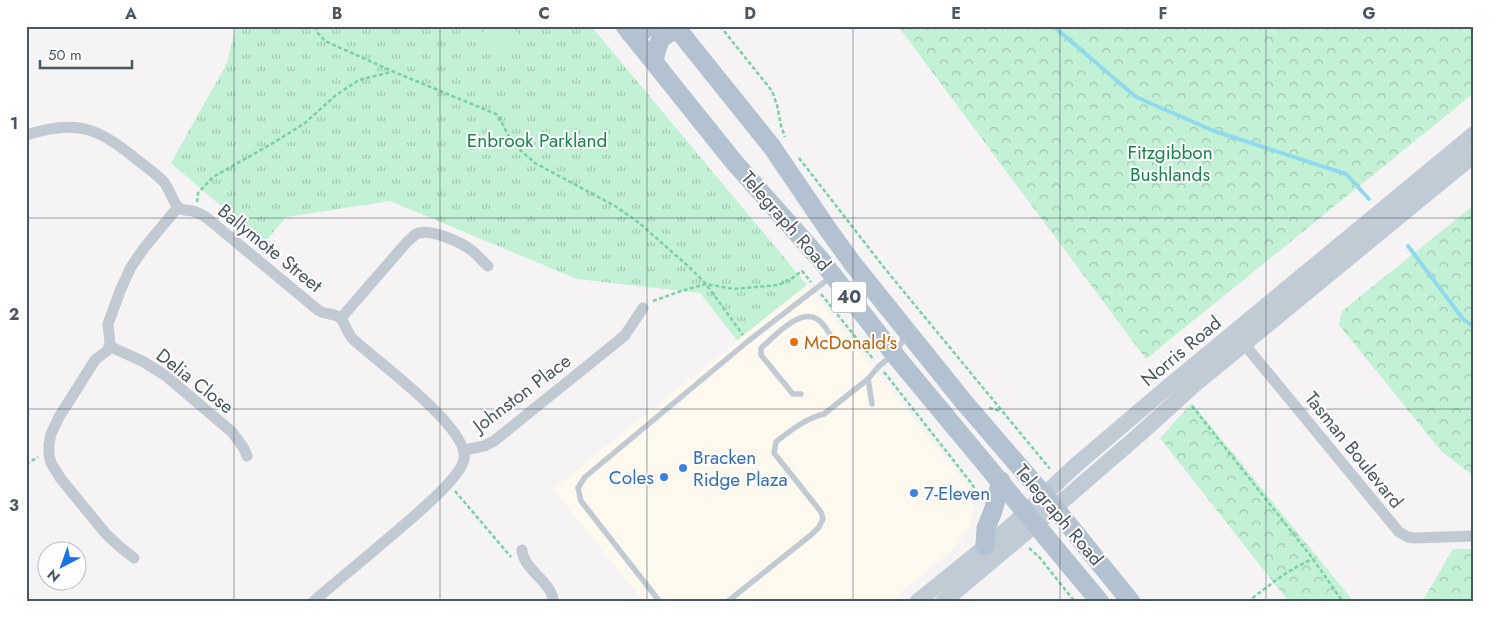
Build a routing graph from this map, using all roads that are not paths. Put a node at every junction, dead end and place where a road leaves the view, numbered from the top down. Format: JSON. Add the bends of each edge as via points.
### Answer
{"nodes":[{"id":1,"x":649,"y":26,"type":"edge"},
{"id":2,"x":676,"y":28,"type":"edge"},
{"id":3,"x":627,"y":29,"type":"edge"},
{"id":4,"x":654,"y":62,"type":"junction"},
{"id":5,"x":1474,"y":134,"type":"edge"},
{"id":6,"x":26,"y":135,"type":"edge"},
{"id":7,"x":1474,"y":154,"type":"edge"},
{"id":8,"x":178,"y":208,"type":"junction"},
{"id":9,"x":488,"y":266,"type":"dead end"},
{"id":10,"x":833,"y":276,"type":"junction"},
{"id":11,"x":643,"y":308,"type":"road end"},
{"id":12,"x":341,"y":318,"type":"junction"},
{"id":13,"x":905,"y":329,"type":"junction"},
{"id":14,"x":832,"y":337,"type":"dead end"},
{"id":15,"x":1240,"y":338,"type":"junction"},
{"id":16,"x":109,"y":346,"type":"junction"},
{"id":17,"x":894,"y":354,"type":"junction"},
{"id":18,"x":868,"y":379,"type":"junction"},
{"id":19,"x":801,"y":394,"type":"dead end"},
{"id":20,"x":872,"y":404,"type":"dead end"},
{"id":21,"x":464,"y":450,"type":"junction"},
{"id":22,"x":247,"y":456,"type":"dead end"},
{"id":23,"x":1001,"y":481,"type":"junction"},
{"id":24,"x":1049,"y":502,"type":"junction"},
{"id":25,"x":1031,"y":518,"type":"junction"},
{"id":26,"x":1474,"y":536,"type":"edge"},
{"id":27,"x":985,"y":546,"type":"junction"},
{"id":28,"x":522,"y":550,"type":"dead end"},
{"id":29,"x":134,"y":558,"type":"dead end"},
{"id":30,"x":313,"y":602,"type":"edge"},
{"id":31,"x":553,"y":602,"type":"edge"},
{"id":32,"x":660,"y":602,"type":"edge"},
{"id":33,"x":727,"y":602,"type":"edge"},
{"id":34,"x":917,"y":602,"type":"edge"},
{"id":35,"x":943,"y":602,"type":"edge"},
{"id":36,"x":1100,"y":602,"type":"edge"},
{"id":37,"x":1131,"y":602,"type":"edge"}],
"edges":[{"from":1,"to":3,"type":"main road","via":[[643,31]]},
{"from":2,"to":4,"type":"main road","via":[[659,41]]},
{"from":2,"to":13,"type":"main road","name":"Telegraph Road","number":"40","via":[[772,147],[853,264]]},
{"from":3,"to":4,"type":"main road","name":"Telegraph Road","number":"40"},
{"from":4,"to":10,"type":"main road","name":"Telegraph Road","number":"40","via":[[734,162]]},
{"from":5,"to":15,"type":"main road","name":"Norris Road"},
{"from":6,"to":8,"type":"street","via":[[44,129],[69,127],[106,136],[162,180]]},
{"from":7,"to":15,"type":"main road","name":"Norris Road"},
{"from":8,"to":12,"type":"street","name":"Ballymote Street","via":[[208,218],[318,310]]},
{"from":8,"to":16,"type":"street","via":[[131,267],[108,324]]},
{"from":9,"to":12,"type":"street","via":[[465,246],[431,232],[420,232],[407,242]]},
{"from":10,"to":17,"type":"main road","name":"Telegraph Road","number":"40"},
{"from":10,"to":32,"type":"lane","via":[[585,477],[578,488],[581,501]]},
{"from":11,"to":21,"type":"street","name":"Johnston Place","via":[[618,342],[525,416],[489,444]]},
{"from":12,"to":21,"type":"street","via":[[351,337],[432,407],[458,437]]},
{"from":13,"to":17,"type":"lane","via":[[902,344]]},
{"from":13,"to":24,"type":"main road","name":"Telegraph Road","number":"40"},
{"from":14,"to":19,"type":"lane","via":[[818,319],[808,316],[797,318],[761,348],[761,355],[793,394]]},
{"from":15,"to":24,"type":"main road","name":"Norris Road","via":[[1223,361]]},
{"from":15,"to":24,"type":"main road","name":"Norris Road","via":[[1104,442]]},
{"from":15,"to":26,"type":"street","name":"Tasman Boulevard","via":[[1399,532],[1414,538]]},
{"from":16,"to":22,"type":"street","name":"Delia Close","via":[[166,376],[232,432]]},
{"from":16,"to":29,"type":"street","via":[[95,360],[59,417],[51,434],[49,455],[61,479],[94,520],[112,541]]},
{"from":17,"to":18,"type":"lane"},
{"from":17,"to":23,"type":"main road","name":"Telegraph Road","number":"40"},
{"from":18,"to":20,"type":"lane"},
{"from":18,"to":33,"type":"lane","via":[[824,414],[798,425],[776,442],[774,453],[821,512],[823,519],[811,535]]},
{"from":21,"to":30,"type":"street","name":"Johnston Place","via":[[462,466],[421,510]]},
{"from":23,"to":25,"type":"main road","name":"Telegraph Road","number":"40"},
{"from":23,"to":27,"type":"main road","via":[[986,528]]},
{"from":24,"to":25,"type":"main road","name":"Norris Road"},
{"from":24,"to":37,"type":"main road","name":"Telegraph Road","number":"40"},
{"from":25,"to":27,"type":"main road","name":"Norris Road","via":[[1011,526]]},
{"from":25,"to":35,"type":"main road","name":"Norris Road"},
{"from":25,"to":36,"type":"main road","name":"Telegraph Road","number":"40"},
{"from":27,"to":34,"type":"main road","name":"Norris Road"},
{"from":28,"to":31,"type":"street","via":[[524,560],[551,593]]}]}
